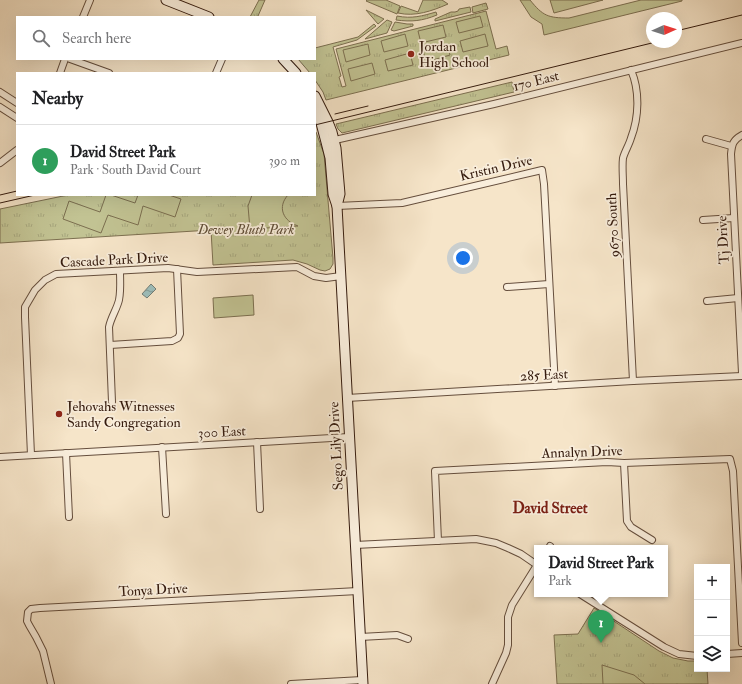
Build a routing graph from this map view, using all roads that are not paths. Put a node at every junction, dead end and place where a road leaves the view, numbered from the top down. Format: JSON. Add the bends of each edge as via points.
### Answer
{"nodes":[{"id":1,"x":90,"y":0,"type":"edge"},
{"id":2,"x":166,"y":0,"type":"edge"},
{"id":3,"x":83,"y":16,"type":"edge"},
{"id":4,"x":206,"y":16,"type":"edge"},
{"id":5,"x":742,"y":43,"type":"edge"},
{"id":6,"x":65,"y":60,"type":"edge"},
{"id":7,"x":73,"y":60,"type":"edge"},
{"id":8,"x":222,"y":60,"type":"edge"},
{"id":9,"x":284,"y":60,"type":"edge"},
{"id":10,"x":631,"y":70,"type":"junction"},
{"id":11,"x":60,"y":72,"type":"edge"},
{"id":12,"x":105,"y":72,"type":"edge"},
{"id":13,"x":216,"y":72,"type":"edge"},
{"id":14,"x":295,"y":72,"type":"edge"},
{"id":15,"x":0,"y":92,"type":"edge"},
{"id":16,"x":316,"y":98,"type":"edge"},
{"id":17,"x":16,"y":102,"type":"edge"},
{"id":18,"x":0,"y":107,"type":"edge"},
{"id":19,"x":316,"y":113,"type":"edge"},
{"id":20,"x":16,"y":117,"type":"edge"},
{"id":21,"x":742,"y":135,"type":"edge"},
{"id":22,"x":706,"y":139,"type":"dead end"},
{"id":23,"x":335,"y":140,"type":"junction"},
{"id":24,"x":731,"y":146,"type":"junction"},
{"id":25,"x":16,"y":151,"type":"edge"},
{"id":26,"x":0,"y":163,"type":"edge"},
{"id":27,"x":337,"y":206,"type":"junction"},
{"id":28,"x":734,"y":218,"type":"junction"},
{"id":29,"x":703,"y":220,"type":"dead end"},
{"id":30,"x":178,"y":269,"type":"junction"},
{"id":31,"x":120,"y":271,"type":"junction"},
{"id":32,"x":341,"y":276,"type":"junction"},
{"id":33,"x":549,"y":284,"type":"junction"},
{"id":34,"x":507,"y":287,"type":"dead end"},
{"id":35,"x":738,"y":298,"type":"junction"},
{"id":36,"x":707,"y":300,"type":"dead end"},
{"id":37,"x":110,"y":346,"type":"junction"},
{"id":38,"x":742,"y":373,"type":"edge"},
{"id":39,"x":742,"y":376,"type":"edge"},
{"id":40,"x":633,"y":381,"type":"junction"},
{"id":41,"x":555,"y":386,"type":"junction"},
{"id":42,"x":347,"y":398,"type":"junction"},
{"id":43,"x":112,"y":402,"type":"dead end"},
{"id":44,"x":350,"y":437,"type":"junction"},
{"id":45,"x":257,"y":442,"type":"junction"},
{"id":46,"x":162,"y":447,"type":"junction"},
{"id":47,"x":66,"y":453,"type":"junction"},
{"id":48,"x":31,"y":455,"type":"junction"},
{"id":49,"x":0,"y":457,"type":"edge"},
{"id":50,"x":624,"y":463,"type":"junction"},
{"id":51,"x":260,"y":509,"type":"dead end"},
{"id":52,"x":166,"y":514,"type":"dead end"},
{"id":53,"x":69,"y":517,"type":"dead end"},
{"id":54,"x":652,"y":540,"type":"dead end"},
{"id":55,"x":438,"y":541,"type":"junction"},
{"id":56,"x":355,"y":545,"type":"junction"},
{"id":57,"x":534,"y":563,"type":"edge"},
{"id":58,"x":534,"y":570,"type":"edge"},
{"id":59,"x":358,"y":591,"type":"junction"},
{"id":60,"x":585,"y":597,"type":"edge"},
{"id":61,"x":360,"y":637,"type":"junction"},
{"id":62,"x":408,"y":639,"type":"dead end"},
{"id":63,"x":742,"y":643,"type":"edge"},
{"id":64,"x":742,"y":653,"type":"edge"},
{"id":65,"x":730,"y":654,"type":"edge"},
{"id":66,"x":694,"y":656,"type":"edge"},
{"id":67,"x":362,"y":682,"type":"edge"},
{"id":68,"x":51,"y":684,"type":"edge"},
{"id":69,"x":291,"y":684,"type":"edge"},
{"id":70,"x":492,"y":684,"type":"edge"}],
"edges":[{"from":1,"to":3,"type":"street"},
{"from":2,"to":4,"type":"main road"},
{"from":5,"to":10,"type":"street","name":"170 East"},
{"from":6,"to":11,"type":"street"},
{"from":7,"to":12,"type":"street"},
{"from":8,"to":13,"type":"street"},
{"from":9,"to":14,"type":"main road"},
{"from":10,"to":23,"type":"street","name":"170 East"},
{"from":10,"to":40,"type":"street","name":"9670 South","via":[[635,80],[636,122],[623,159],[623,184]]},
{"from":15,"to":17,"type":"street"},
{"from":16,"to":23,"type":"main road","name":"Sego Lily Drive"},
{"from":18,"to":20,"type":"street"},
{"from":19,"to":27,"type":"main road","name":"Sego Lily Drive","via":[[330,158],[333,194]]},
{"from":21,"to":24,"type":"street"},
{"from":22,"to":24,"type":"street"},
{"from":23,"to":27,"type":"main road","name":"Sego Lily Drive","via":[[340,194]]},
{"from":24,"to":28,"type":"street","name":"Tj Drive"},
{"from":25,"to":26,"type":"street"},
{"from":27,"to":32,"type":"main road","name":"Sego Lily Drive"},
{"from":27,"to":33,"type":"street","name":"Kristin Drive","via":[[402,202],[542,170]]},
{"from":28,"to":29,"type":"street"},
{"from":28,"to":35,"type":"street","name":"Tj Drive"},
{"from":30,"to":31,"type":"street","name":"Cascade Park Drive"},
{"from":30,"to":32,"type":"street","name":"Cascade Park Drive","via":[[197,272],[297,267],[314,276]]},
{"from":30,"to":37,"type":"street","via":[[178,338],[172,341]]},
{"from":31,"to":37,"type":"street","via":[[120,294],[110,321]]},
{"from":31,"to":48,"type":"street","name":"Cascade Park Drive","via":[[56,274],[45,280],[29,298],[24,317]]},
{"from":32,"to":42,"type":"main road","name":"Sego Lily Drive"},
{"from":33,"to":34,"type":"street"},
{"from":33,"to":41,"type":"street","name":"Kristin Drive"},
{"from":35,"to":36,"type":"street"},
{"from":35,"to":38,"type":"street","name":"Tj Drive"},
{"from":37,"to":43,"type":"street"},
{"from":39,"to":40,"type":"street","name":"285 East"},
{"from":40,"to":41,"type":"street","name":"285 East"},
{"from":41,"to":42,"type":"street","name":"285 East"},
{"from":42,"to":44,"type":"main road","name":"Sego Lily Drive"},
{"from":44,"to":45,"type":"street","name":"300 East"},
{"from":44,"to":56,"type":"main road","name":"Sego Lily Drive"},
{"from":45,"to":46,"type":"street","name":"300 East"},
{"from":45,"to":51,"type":"street"},
{"from":46,"to":47,"type":"street","name":"300 East"},
{"from":46,"to":52,"type":"street"},
{"from":47,"to":48,"type":"street","name":"300 East"},
{"from":47,"to":53,"type":"street"},
{"from":48,"to":49,"type":"street","name":"300 East"},
{"from":50,"to":54,"type":"street","via":[[627,521],[631,528]]},
{"from":50,"to":55,"type":"street","name":"Annalyn Drive","via":[[434,471]]},
{"from":50,"to":63,"type":"street","name":"Annalyn Drive","via":[[730,459],[733,471]]},
{"from":55,"to":56,"type":"street"},
{"from":55,"to":57,"type":"street","via":[[486,540],[521,554]]},
{"from":56,"to":59,"type":"main road","name":"Sego Lily Drive"},
{"from":58,"to":70,"type":"street","via":[[512,605],[508,617],[506,653]]},
{"from":59,"to":61,"type":"main road","name":"Sego Lily Drive"},
{"from":59,"to":68,"type":"street","name":"Tonya Drive","via":[[31,610],[28,612],[27,621],[43,651]]},
{"from":60,"to":66,"type":"street","via":[[664,647],[679,654]]},
{"from":61,"to":62,"type":"street","via":[[397,635]]},
{"from":61,"to":67,"type":"main road","name":"Sego Lily Drive"},
{"from":64,"to":65,"type":"street"},
{"from":67,"to":69,"type":"street"}]}
